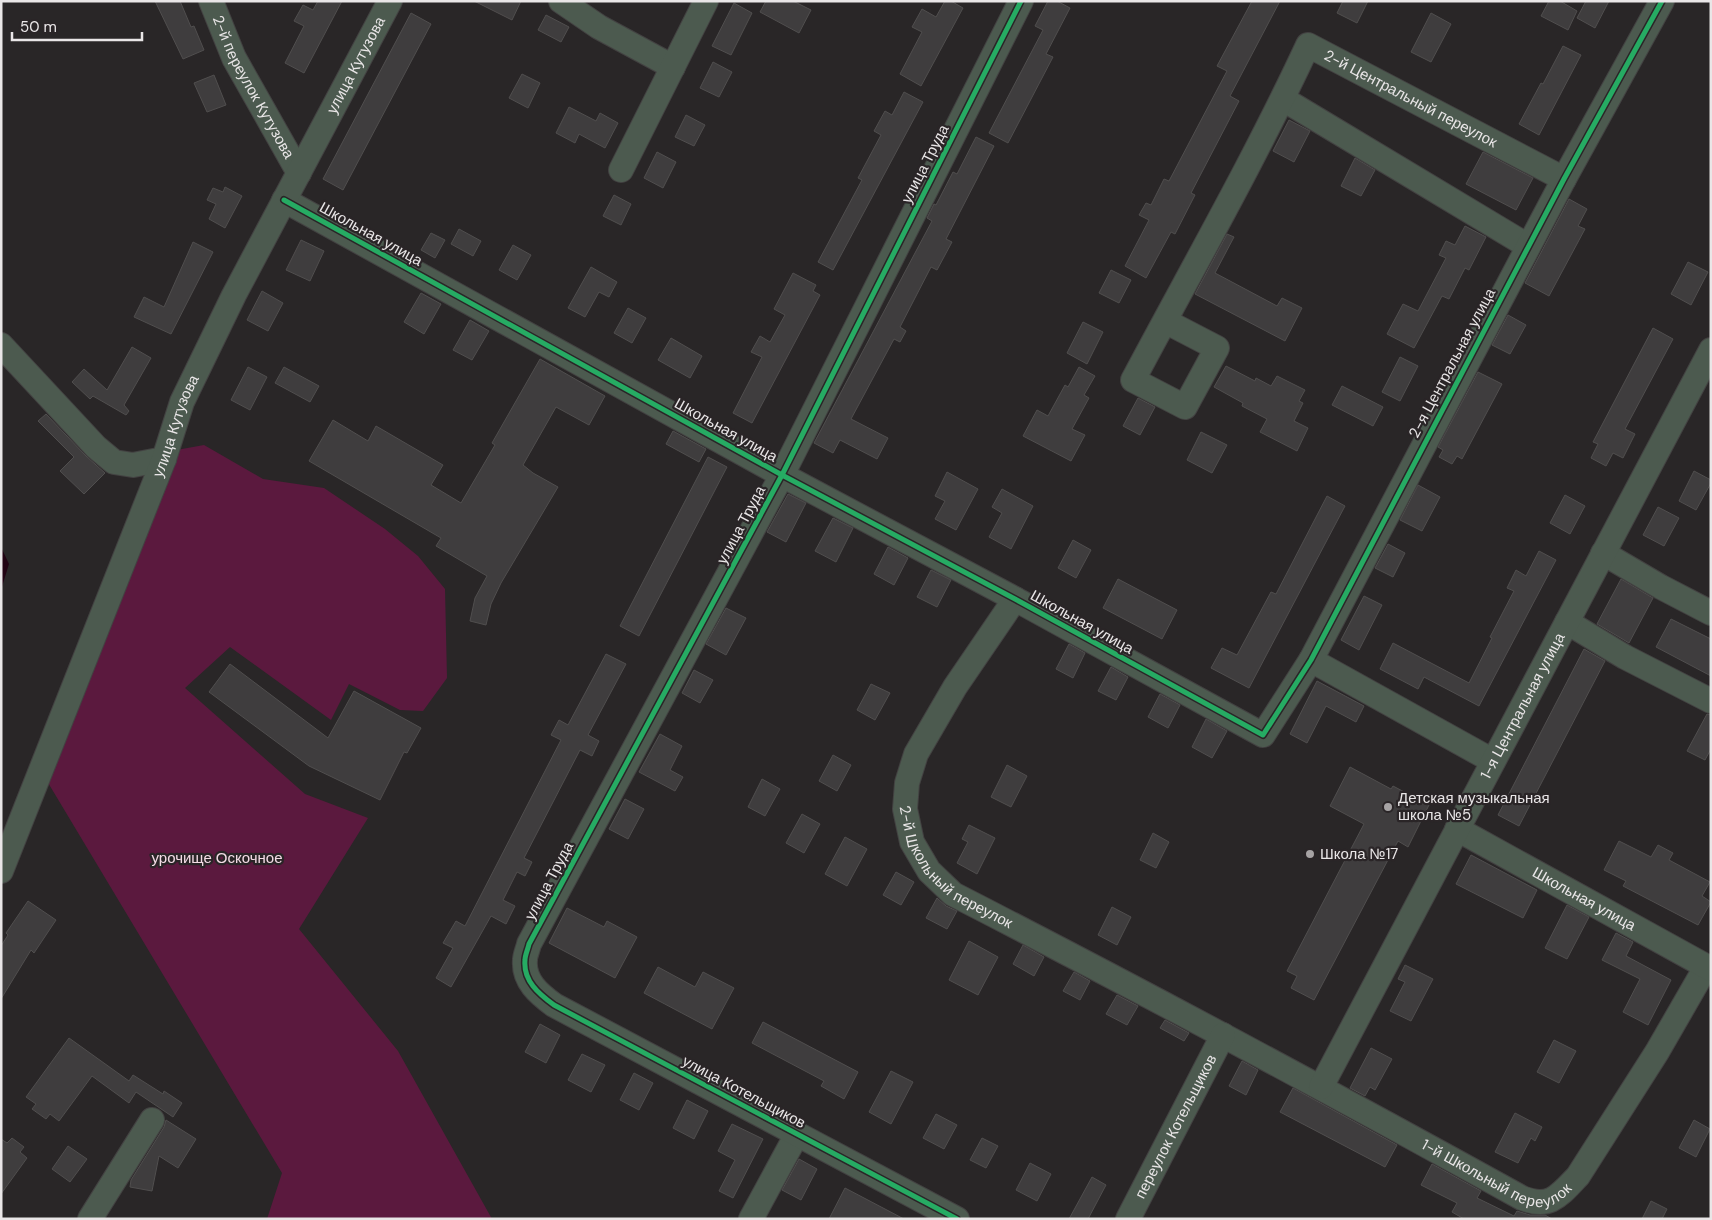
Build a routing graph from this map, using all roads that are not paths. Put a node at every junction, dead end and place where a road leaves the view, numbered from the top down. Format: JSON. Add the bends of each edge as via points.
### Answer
{"nodes":[{"id":1,"x":211,"y":1,"type":"edge"},
{"id":2,"x":390,"y":1,"type":"edge"},
{"id":3,"x":561,"y":1,"type":"edge"},
{"id":4,"x":706,"y":1,"type":"edge"},
{"id":5,"x":1021,"y":1,"type":"edge"},
{"id":6,"x":1662,"y":1,"type":"edge"},
{"id":7,"x":673,"y":67,"type":"junction"},
{"id":8,"x":1283,"y":99,"type":"junction"},
{"id":9,"x":621,"y":170,"type":"dead end"},
{"id":10,"x":299,"y":173,"type":"junction"},
{"id":11,"x":1564,"y":179,"type":"junction"},
{"id":12,"x":284,"y":200,"type":"junction"},
{"id":13,"x":1528,"y":246,"type":"junction"},
{"id":14,"x":1165,"y":320,"type":"dead end"},
{"id":15,"x":1,"y":345,"type":"edge"},
{"id":16,"x":1711,"y":350,"type":"edge"},
{"id":17,"x":164,"y":459,"type":"junction"},
{"id":18,"x":782,"y":475,"type":"junction"},
{"id":19,"x":1603,"y":553,"type":"junction"},
{"id":20,"x":1015,"y":599,"type":"junction"},
{"id":21,"x":1711,"y":612,"type":"edge"},
{"id":22,"x":1567,"y":622,"type":"junction"},
{"id":23,"x":1311,"y":660,"type":"junction"},
{"id":24,"x":1711,"y":701,"type":"edge"},
{"id":25,"x":1263,"y":735,"type":"joint"},
{"id":26,"x":1493,"y":761,"type":"junction"},
{"id":27,"x":1457,"y":829,"type":"junction"},
{"id":28,"x":1,"y":871,"type":"edge"},
{"id":29,"x":1708,"y":968,"type":"edge"},
{"id":30,"x":527,"y":977,"type":"joint"},
{"id":31,"x":1223,"y":1035,"type":"junction"},
{"id":32,"x":1321,"y":1087,"type":"junction"},
{"id":33,"x":152,"y":1120,"type":"dead end"},
{"id":34,"x":797,"y":1134,"type":"junction"},
{"id":35,"x":90,"y":1219,"type":"edge"},
{"id":36,"x":751,"y":1219,"type":"edge"},
{"id":37,"x":957,"y":1219,"type":"edge"},
{"id":38,"x":1128,"y":1219,"type":"edge"}],
"edges":[{"from":1,"to":10,"type":"street","name":"2-й переулок Кутузова","via":[[234,58]]},
{"from":2,"to":10,"type":"street","name":"улица Кутузова"},
{"from":3,"to":7,"type":"street","via":[[599,27]]},
{"from":4,"to":7,"type":"street"},
{"from":5,"to":18,"type":"street","name":"улица Труда"},
{"from":6,"to":11,"type":"street","name":"2-я Центральная улица"},
{"from":7,"to":9,"type":"street"},
{"from":8,"to":11,"type":"street","name":"2-й Центральный переулок","via":[[1308,45]]},
{"from":8,"to":13,"type":"street"},
{"from":8,"to":14,"type":"street","name":"2-й Центральный переулок"},
{"from":10,"to":12,"type":"street","name":"улица Кутузова"},
{"from":11,"to":13,"type":"street","name":"2-я Центральная улица"},
{"from":12,"to":17,"type":"street","name":"улица Кутузова","via":[[182,402]]},
{"from":12,"to":18,"type":"street","name":"Школьная улица"},
{"from":13,"to":23,"type":"street","name":"2-я Центральная улица"},
{"from":15,"to":17,"type":"street","via":[[96,447],[114,462],[132,465]]},
{"from":16,"to":19,"type":"street","name":"1-я Центральная улица"},
{"from":17,"to":28,"type":"street","name":"улица Кутузова"},
{"from":18,"to":20,"type":"street","name":"Школьная улица"},
{"from":18,"to":30,"type":"street","name":"улица Труда","via":[[529,944],[524,960]]},
{"from":19,"to":21,"type":"street"},
{"from":19,"to":22,"type":"street","name":"1-я Центральная улица"},
{"from":20,"to":25,"type":"street","name":"Школьная улица"},
{"from":20,"to":31,"type":"street","name":"2-й Школьный переулок","via":[[954,686],[916,754],[907,783],[905,809],[912,842],[928,871],[953,894]]},
{"from":22,"to":24,"type":"street","via":[[1625,657]]},
{"from":22,"to":26,"type":"street","name":"1-я Центральная улица"},
{"from":23,"to":25,"type":"street","name":"2-я Центральная улица"},
{"from":23,"to":26,"type":"street"},
{"from":26,"to":27,"type":"street","name":"1-я Центральная улица"},
{"from":27,"to":29,"type":"street","name":"Школьная улица"},
{"from":27,"to":32,"type":"street","name":"1-я Центральная улица"},
{"from":29,"to":32,"type":"street","name":"1-й Школьный переулок","via":[[1578,1176],[1550,1201],[1536,1203],[1522,1198]]},
{"from":30,"to":34,"type":"street","name":"улица Котельщиков","via":[[536,991],[554,1005]]},
{"from":31,"to":32,"type":"street","name":"1-й Школьный переулок"},
{"from":31,"to":38,"type":"street","name":"переулок Котельщиков"},
{"from":33,"to":35,"type":"street"},
{"from":34,"to":36,"type":"street"},
{"from":34,"to":37,"type":"street","name":"улица Котельщиков"}]}
